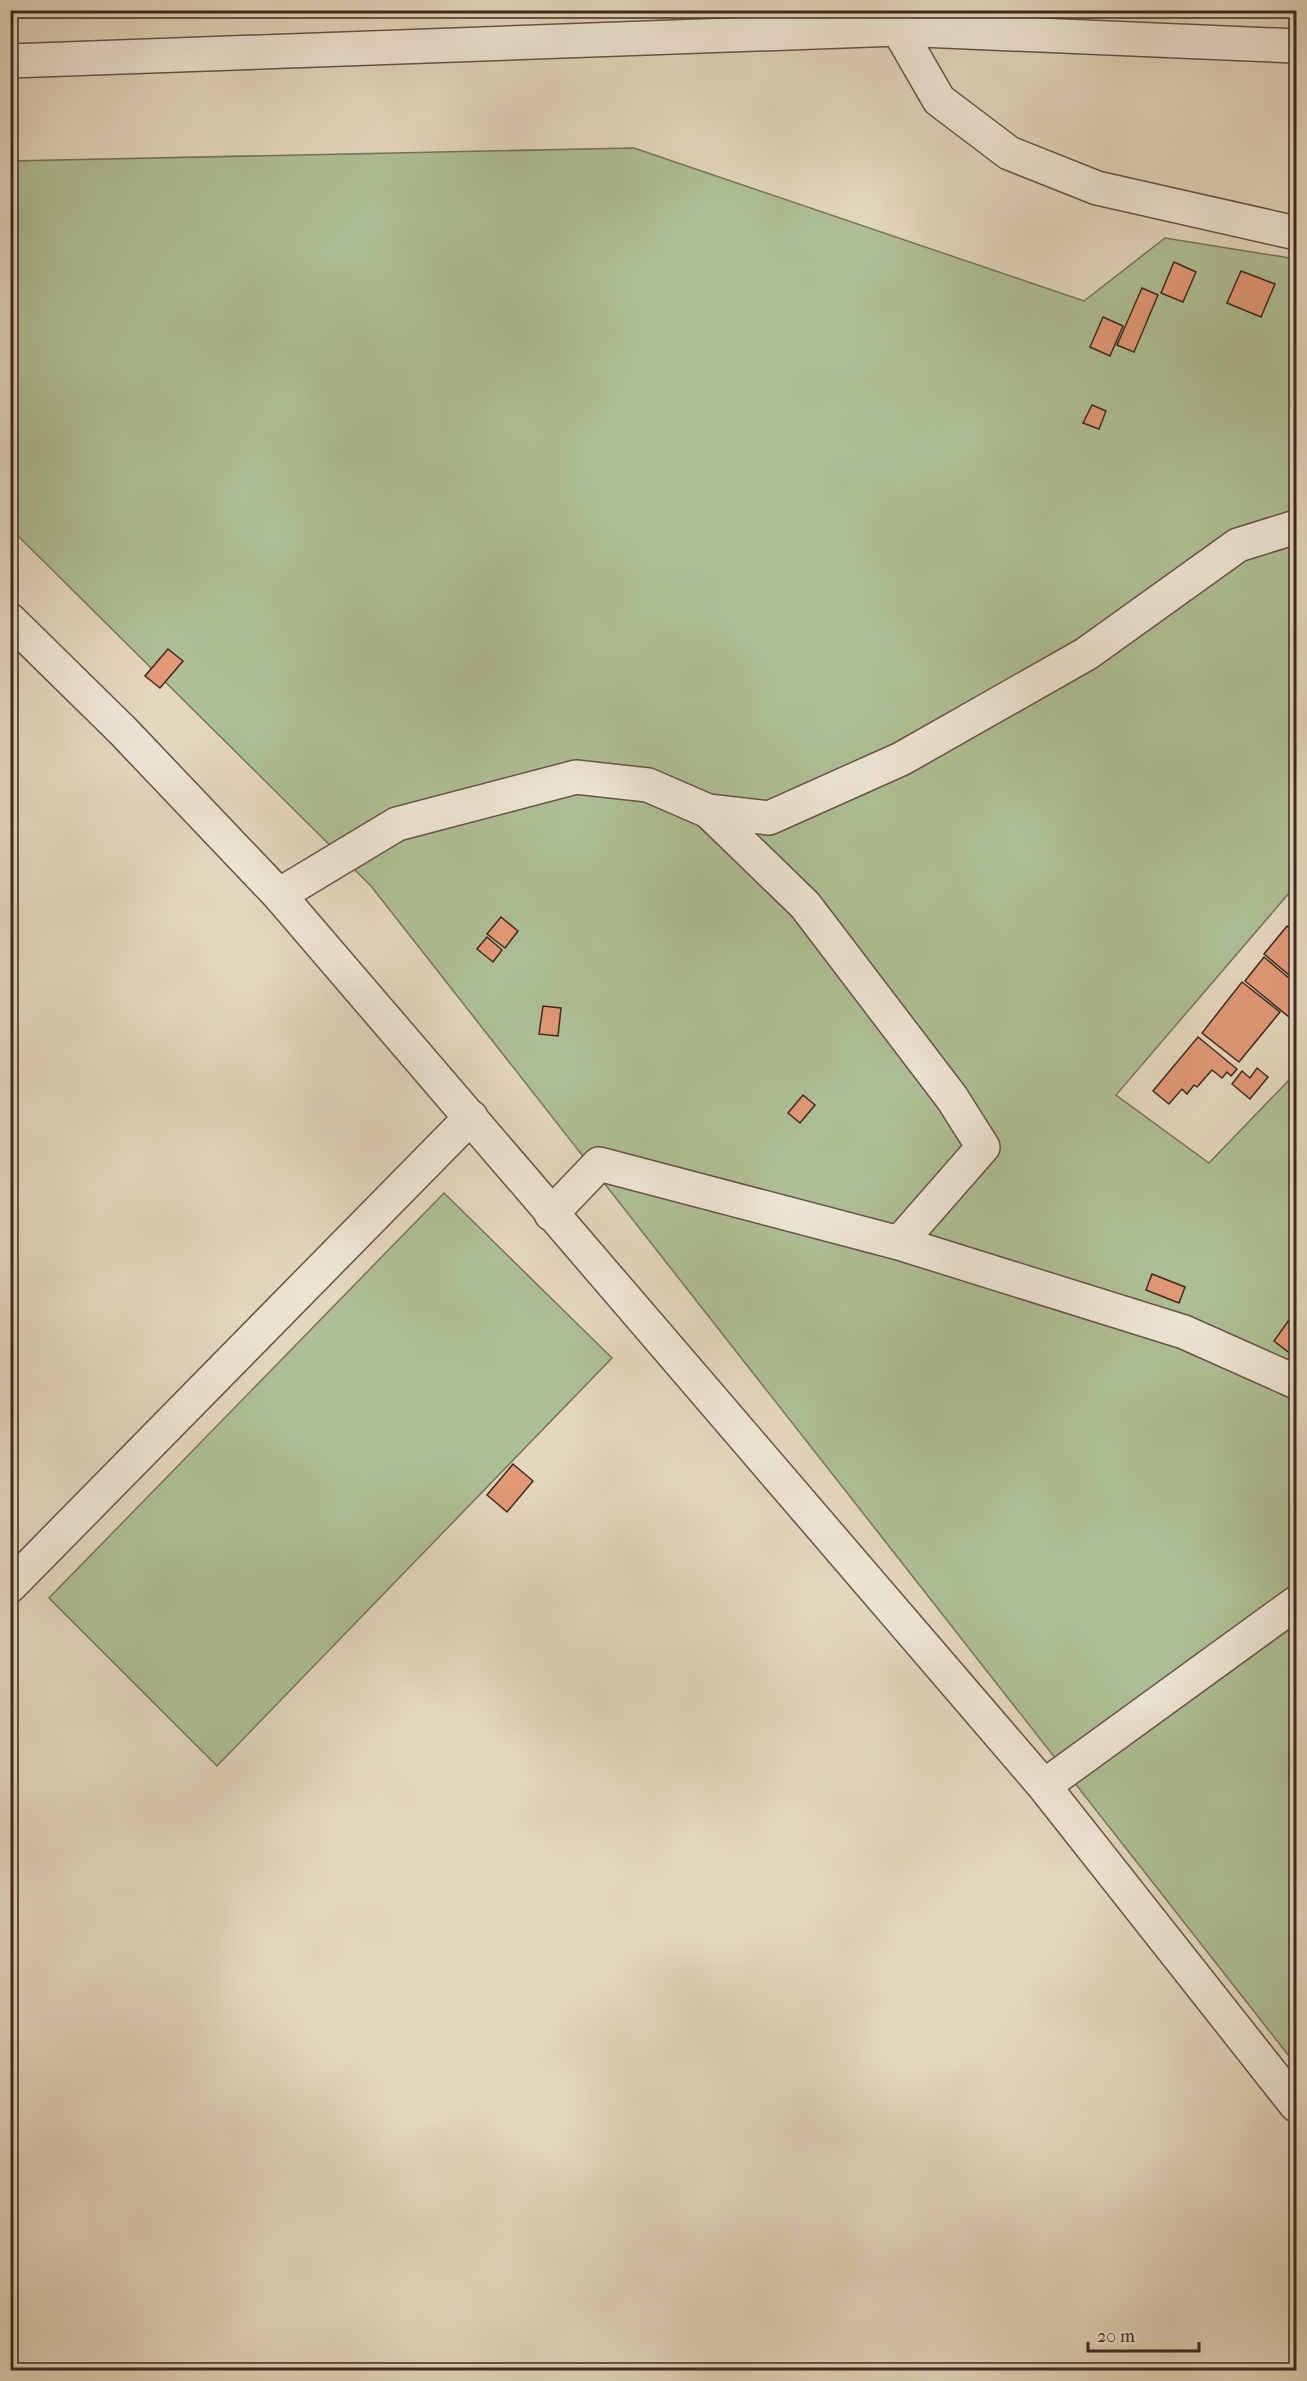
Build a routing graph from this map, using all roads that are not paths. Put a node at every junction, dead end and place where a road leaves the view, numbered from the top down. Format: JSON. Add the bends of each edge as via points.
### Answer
{"nodes":[{"id":1,"x":898,"y":29,"type":"junction"},
{"id":2,"x":1296,"y":46,"type":"edge"},
{"id":3,"x":10,"y":61,"type":"edge"},
{"id":4,"x":1296,"y":233,"type":"edge"},
{"id":5,"x":1296,"y":527,"type":"edge"},
{"id":6,"x":10,"y":620,"type":"edge"},
{"id":7,"x":708,"y":811,"type":"junction"},
{"id":8,"x":279,"y":895,"type":"junction"},
{"id":9,"x":471,"y":1118,"type":"junction"},
{"id":10,"x":551,"y":1214,"type":"junction"},
{"id":11,"x":899,"y":1243,"type":"junction"},
{"id":12,"x":1296,"y":1382,"type":"edge"},
{"id":13,"x":10,"y":1587,"type":"edge"},
{"id":14,"x":1296,"y":1603,"type":"edge"},
{"id":15,"x":1044,"y":1786,"type":"junction"},
{"id":16,"x":1296,"y":2104,"type":"edge"}],
"edges":[{"from":1,"to":2,"type":"street"},
{"from":1,"to":3,"type":"street"},
{"from":1,"to":4,"type":"street","via":[[939,100],[1010,153],[1097,188]]},
{"from":5,"to":7,"type":"street","via":[[1238,545],[1086,654],[901,759],[769,818]]},
{"from":6,"to":8,"type":"street","via":[[123,731]]},
{"from":7,"to":8,"type":"street","via":[[648,785],[576,777],[397,824]]},
{"from":7,"to":11,"type":"street","via":[[806,905],[952,1098],[983,1147]]},
{"from":8,"to":9,"type":"street"},
{"from":9,"to":10,"type":"street"},
{"from":9,"to":13,"type":"street"},
{"from":10,"to":11,"type":"street","via":[[599,1164]]},
{"from":10,"to":15,"type":"street"},
{"from":11,"to":12,"type":"street","via":[[1184,1332]]},
{"from":14,"to":15,"type":"street"},
{"from":15,"to":16,"type":"street"}]}
